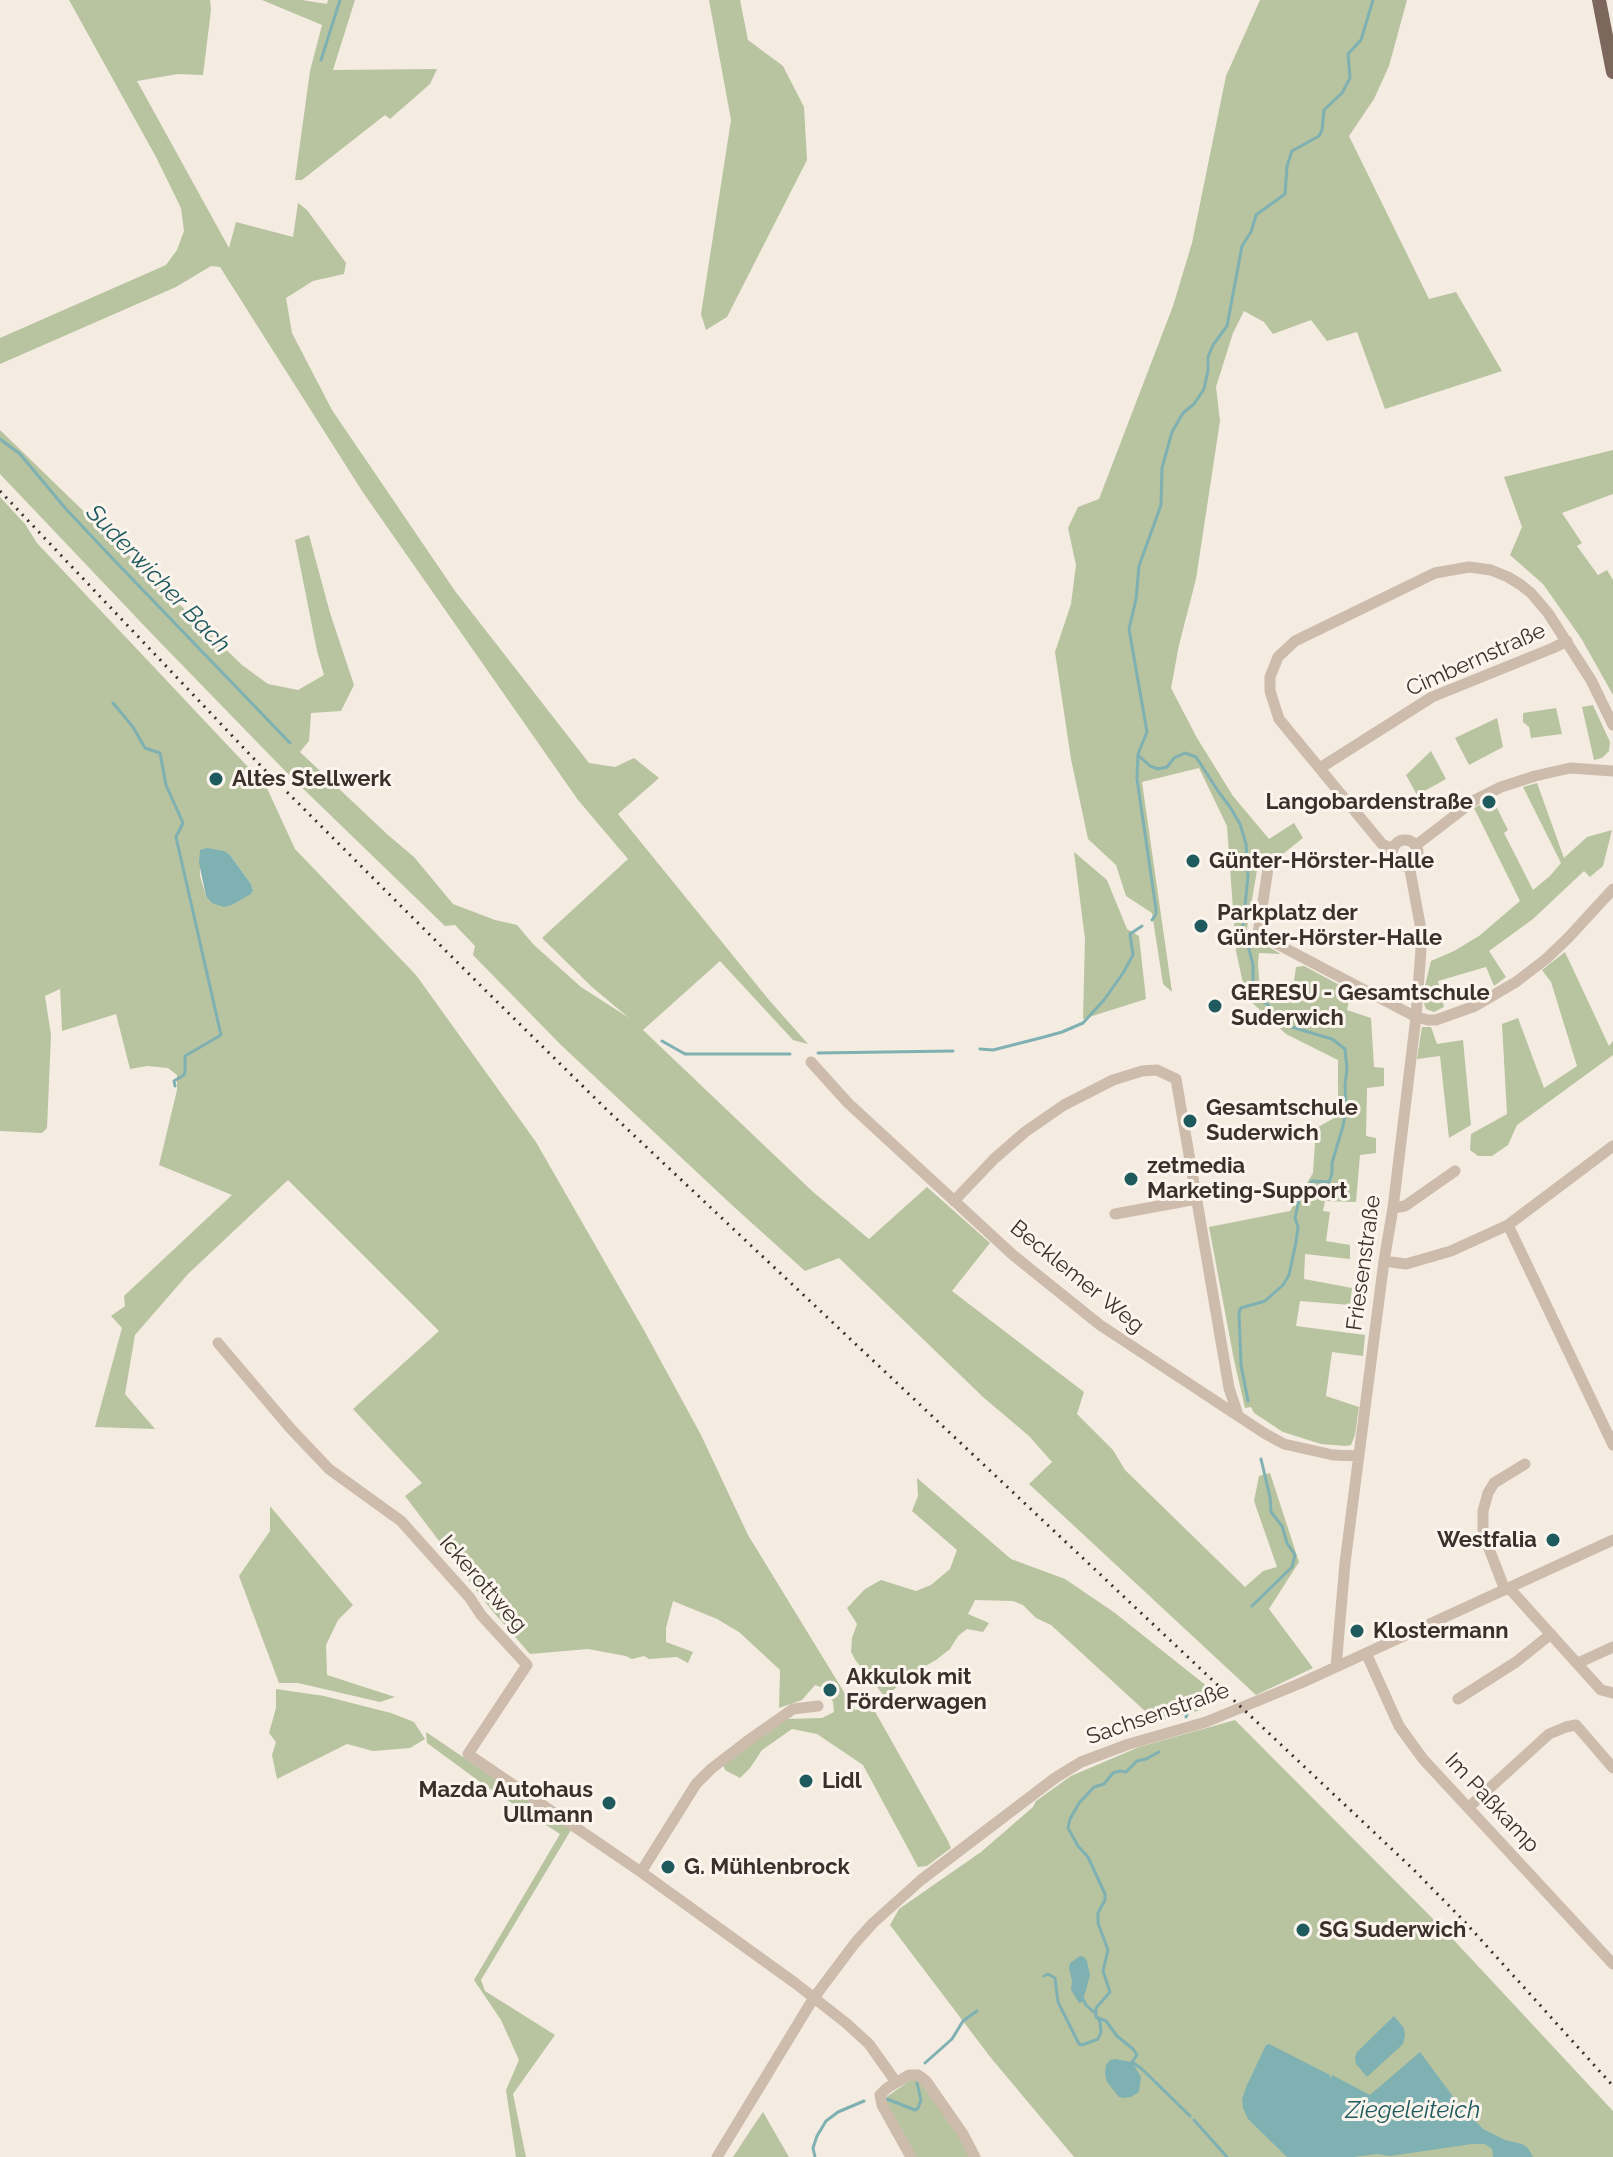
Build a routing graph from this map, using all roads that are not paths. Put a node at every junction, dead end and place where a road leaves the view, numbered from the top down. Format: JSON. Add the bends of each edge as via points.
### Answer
{"nodes":[{"id":1,"x":1599,"y":0,"type":"edge"},
{"id":2,"x":1613,"y":72,"type":"edge"},
{"id":3,"x":1567,"y":641,"type":"junction"},
{"id":4,"x":1613,"y":725,"type":"edge"},
{"id":5,"x":1320,"y":768,"type":"junction"},
{"id":6,"x":1613,"y":771,"type":"edge"},
{"id":7,"x":1415,"y":846,"type":"junction"},
{"id":8,"x":1393,"y":849,"type":"junction"},
{"id":9,"x":1269,"y":862,"type":"dead end"},
{"id":10,"x":1409,"y":865,"type":"junction"},
{"id":11,"x":1613,"y":889,"type":"edge"},
{"id":12,"x":1416,"y":1017,"type":"junction"},
{"id":13,"x":811,"y":1062,"type":"dead end"},
{"id":14,"x":1613,"y":1146,"type":"edge"},
{"id":15,"x":1455,"y":1171,"type":"dead end"},
{"id":16,"x":1197,"y":1199,"type":"junction"},
{"id":17,"x":954,"y":1201,"type":"junction"},
{"id":18,"x":1393,"y":1208,"type":"junction"},
{"id":19,"x":1115,"y":1214,"type":"dead end"},
{"id":20,"x":1508,"y":1225,"type":"junction"},
{"id":21,"x":1384,"y":1261,"type":"junction"},
{"id":22,"x":218,"y":1343,"type":"dead end"},
{"id":23,"x":1239,"y":1415,"type":"junction"},
{"id":24,"x":1613,"y":1445,"type":"edge"},
{"id":25,"x":1359,"y":1456,"type":"junction"},
{"id":26,"x":1525,"y":1464,"type":"dead end"},
{"id":27,"x":1613,"y":1540,"type":"edge"},
{"id":28,"x":1507,"y":1589,"type":"junction"},
{"id":29,"x":1551,"y":1634,"type":"junction"},
{"id":30,"x":1613,"y":1647,"type":"edge"},
{"id":31,"x":1366,"y":1653,"type":"junction"},
{"id":32,"x":1578,"y":1663,"type":"junction"},
{"id":33,"x":1336,"y":1667,"type":"junction"},
{"id":34,"x":1613,"y":1693,"type":"edge"},
{"id":35,"x":1458,"y":1699,"type":"dead end"},
{"id":36,"x":818,"y":1706,"type":"dead end"},
{"id":37,"x":1613,"y":1768,"type":"edge"},
{"id":38,"x":1469,"y":1807,"type":"junction"},
{"id":39,"x":641,"y":1872,"type":"junction"},
{"id":40,"x":1613,"y":1964,"type":"edge"},
{"id":41,"x":813,"y":1999,"type":"junction"},
{"id":42,"x":896,"y":2082,"type":"junction"},
{"id":43,"x":717,"y":2157,"type":"edge"},
{"id":44,"x":911,"y":2157,"type":"edge"},
{"id":45,"x":975,"y":2157,"type":"edge"}],
"edges":[{"from":1,"to":2,"type":"main road"},
{"from":3,"to":4,"type":"street"},
{"from":3,"to":5,"type":"street","name":"Cimbernstraße","via":[[1432,697]]},
{"from":3,"to":5,"type":"street","via":[[1521,585],[1491,570],[1469,567],[1435,573],[1304,635],[1278,657],[1270,691],[1279,719]]},
{"from":5,"to":8,"type":"street","via":[[1382,844]]},
{"from":6,"to":7,"type":"street","via":[[1570,768],[1501,787]]},
{"from":7,"to":8,"type":"street","via":[[1402,841]]},
{"from":7,"to":10,"type":"street","via":[[1417,857]]},
{"from":8,"to":10,"type":"street","via":[[1398,863]]},
{"from":9,"to":12,"type":"street","via":[[1258,934]]},
{"from":10,"to":12,"type":"street","name":"Friesenstraße","via":[[1420,924]]},
{"from":11,"to":12,"type":"street","via":[[1546,959],[1497,994],[1436,1020]]},
{"from":12,"to":18,"type":"street","name":"Friesenstraße"},
{"from":13,"to":17,"type":"street","name":"Becklemer Weg"},
{"from":14,"to":20,"type":"street"},
{"from":15,"to":18,"type":"street","via":[[1405,1206]]},
{"from":16,"to":17,"type":"street","via":[[1176,1079],[1157,1070],[1113,1080],[1064,1105],[994,1159]]},
{"from":16,"to":19,"type":"street"},
{"from":16,"to":23,"type":"street","via":[[1229,1388]]},
{"from":17,"to":23,"type":"street","name":"Becklemer Weg","via":[[1077,1308]]},
{"from":18,"to":21,"type":"street","name":"Friesenstraße"},
{"from":20,"to":21,"type":"street","via":[[1451,1251],[1406,1264]]},
{"from":20,"to":24,"type":"street"},
{"from":21,"to":25,"type":"street","name":"Friesenstraße"},
{"from":22,"to":39,"type":"street","name":"Ickerottweg","via":[[329,1469],[401,1521],[527,1665],[468,1754]]},
{"from":23,"to":25,"type":"street","name":"Becklemer Weg","via":[[1284,1444]]},
{"from":25,"to":33,"type":"street","name":"Friesenstraße"},
{"from":26,"to":28,"type":"street","via":[[1494,1483],[1483,1511],[1483,1530]]},
{"from":27,"to":28,"type":"street","name":"Sachsenstraße"},
{"from":28,"to":29,"type":"street"},
{"from":28,"to":31,"type":"street","name":"Sachsenstraße"},
{"from":29,"to":32,"type":"street"},
{"from":29,"to":35,"type":"street"},
{"from":30,"to":32,"type":"street"},
{"from":31,"to":33,"type":"street","name":"Sachsenstraße"},
{"from":31,"to":38,"type":"street","name":"Im Paßkamp","via":[[1399,1726]]},
{"from":32,"to":34,"type":"street","via":[[1601,1690]]},
{"from":33,"to":41,"type":"street","name":"Sachsenstraße","via":[[1206,1722],[1081,1762],[1055,1778],[873,1923]]},
{"from":36,"to":39,"type":"street","via":[[793,1709],[711,1769]]},
{"from":37,"to":38,"type":"street","via":[[1576,1725],[1566,1727],[1549,1734]]},
{"from":38,"to":40,"type":"street","name":"Im Paßkamp"},
{"from":39,"to":41,"type":"street","name":"Ickerottweg"},
{"from":41,"to":42,"type":"street","name":"Ickerottweg","via":[[869,2044]]},
{"from":41,"to":43,"type":"street","name":"Sachsenstraße"},
{"from":42,"to":44,"type":"street","via":[[880,2095]]},
{"from":42,"to":45,"type":"street","via":[[909,2075],[926,2081]]}]}
